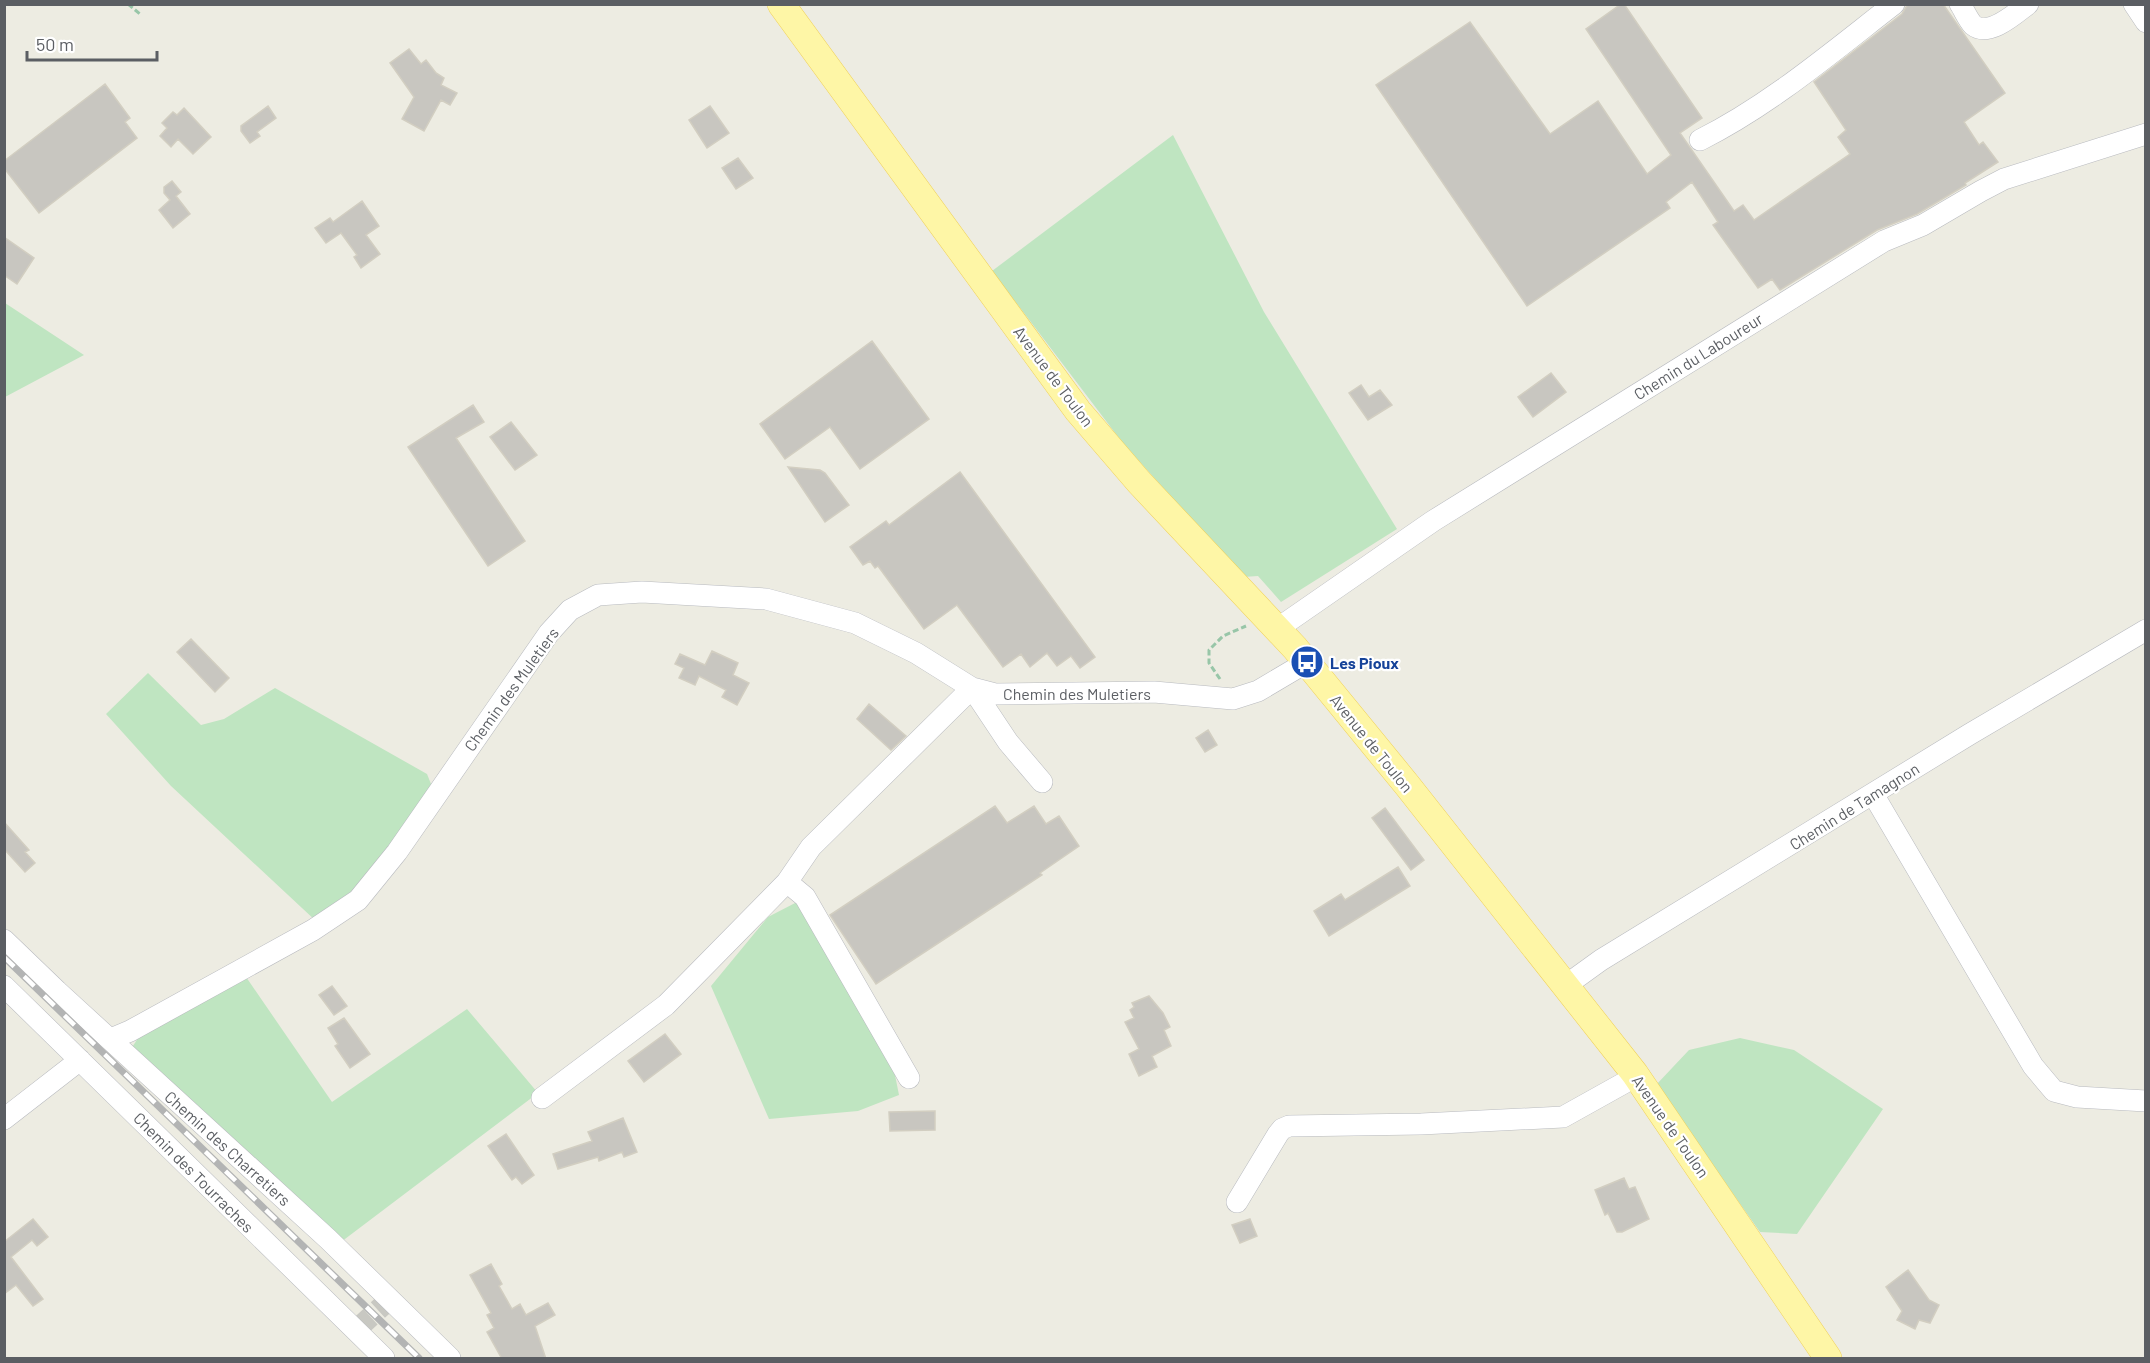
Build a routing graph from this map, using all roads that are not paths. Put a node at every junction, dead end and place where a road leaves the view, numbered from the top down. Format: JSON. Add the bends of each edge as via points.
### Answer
{"nodes":[{"id":1,"x":781,"y":4,"type":"edge"},
{"id":2,"x":1894,"y":4,"type":"edge"},
{"id":3,"x":1960,"y":4,"type":"edge"},
{"id":4,"x":2028,"y":4,"type":"edge"},
{"id":5,"x":2134,"y":4,"type":"edge"},
{"id":6,"x":2145,"y":22,"type":"edge"},
{"id":7,"x":2145,"y":134,"type":"edge"},
{"id":8,"x":1700,"y":140,"type":"dead end"},
{"id":9,"x":1269,"y":621,"type":"junction"},
{"id":10,"x":2145,"y":630,"type":"edge"},
{"id":11,"x":1306,"y":662,"type":"junction"},
{"id":12,"x":972,"y":687,"type":"junction"},
{"id":13,"x":1042,"y":782,"type":"dead end"},
{"id":14,"x":1873,"y":794,"type":"junction"},
{"id":15,"x":787,"y":882,"type":"junction"},
{"id":16,"x":4,"y":939,"type":"edge"},
{"id":17,"x":4,"y":986,"type":"edge"},
{"id":18,"x":1565,"y":986,"type":"junction"},
{"id":19,"x":111,"y":1039,"type":"junction"},
{"id":20,"x":80,"y":1060,"type":"junction"},
{"id":21,"x":1635,"y":1074,"type":"junction"},
{"id":22,"x":909,"y":1078,"type":"dead end"},
{"id":23,"x":542,"y":1098,"type":"dead end"},
{"id":24,"x":2145,"y":1101,"type":"edge"},
{"id":25,"x":4,"y":1119,"type":"edge"},
{"id":26,"x":1237,"y":1202,"type":"dead end"},
{"id":27,"x":384,"y":1359,"type":"edge"},
{"id":28,"x":450,"y":1359,"type":"edge"},
{"id":29,"x":1828,"y":1359,"type":"edge"}],
"edges":[{"from":1,"to":9,"type":"main road","name":"Avenue de Toulon","via":[[1078,411]]},
{"from":2,"to":8,"type":"street","via":[[1780,90]]},
{"from":3,"to":4,"type":"street","via":[[1974,25],[1984,29],[2001,24]]},
{"from":5,"to":6,"type":"street"},
{"from":7,"to":9,"type":"street","name":"Chemin du Laboureur","via":[[2004,179],[1923,225],[1884,241]]},
{"from":9,"to":11,"type":"main road","name":"Avenue de Toulon"},
{"from":10,"to":14,"type":"street","name":"Chemin de Tamagnon"},
{"from":11,"to":12,"type":"street","name":"Chemin des Muletiers","via":[[1258,691],[1233,699],[1154,692],[995,694]]},
{"from":11,"to":18,"type":"main road","name":"Avenue de Toulon"},
{"from":12,"to":13,"type":"street","via":[[1008,742]]},
{"from":12,"to":15,"type":"street","via":[[811,847]]},
{"from":12,"to":19,"type":"street","name":"Chemin des Muletiers","via":[[855,623],[766,599],[642,592],[597,595],[570,610],[549,633],[397,852],[358,900],[313,930]]},
{"from":14,"to":18,"type":"street","name":"Chemin de Tamagnon","via":[[1601,960]]},
{"from":14,"to":24,"type":"street","via":[[2033,1066],[2054,1091],[2077,1097]]},
{"from":15,"to":22,"type":"street","via":[[805,897]]},
{"from":15,"to":23,"type":"street","via":[[666,1005]]},
{"from":16,"to":19,"type":"street","name":"Chemin des Charretiers"},
{"from":17,"to":20,"type":"street","name":"Chemin des Tourraches"},
{"from":18,"to":21,"type":"main road","name":"Avenue de Toulon"},
{"from":19,"to":28,"type":"street","name":"Chemin des Charretiers","via":[[328,1239]]},
{"from":20,"to":25,"type":"street"},
{"from":20,"to":27,"type":"street","name":"Chemin des Tourraches"},
{"from":21,"to":26,"type":"street","via":[[1563,1117],[1289,1126],[1278,1134]]},
{"from":21,"to":29,"type":"main road","name":"Avenue de Toulon"}]}
